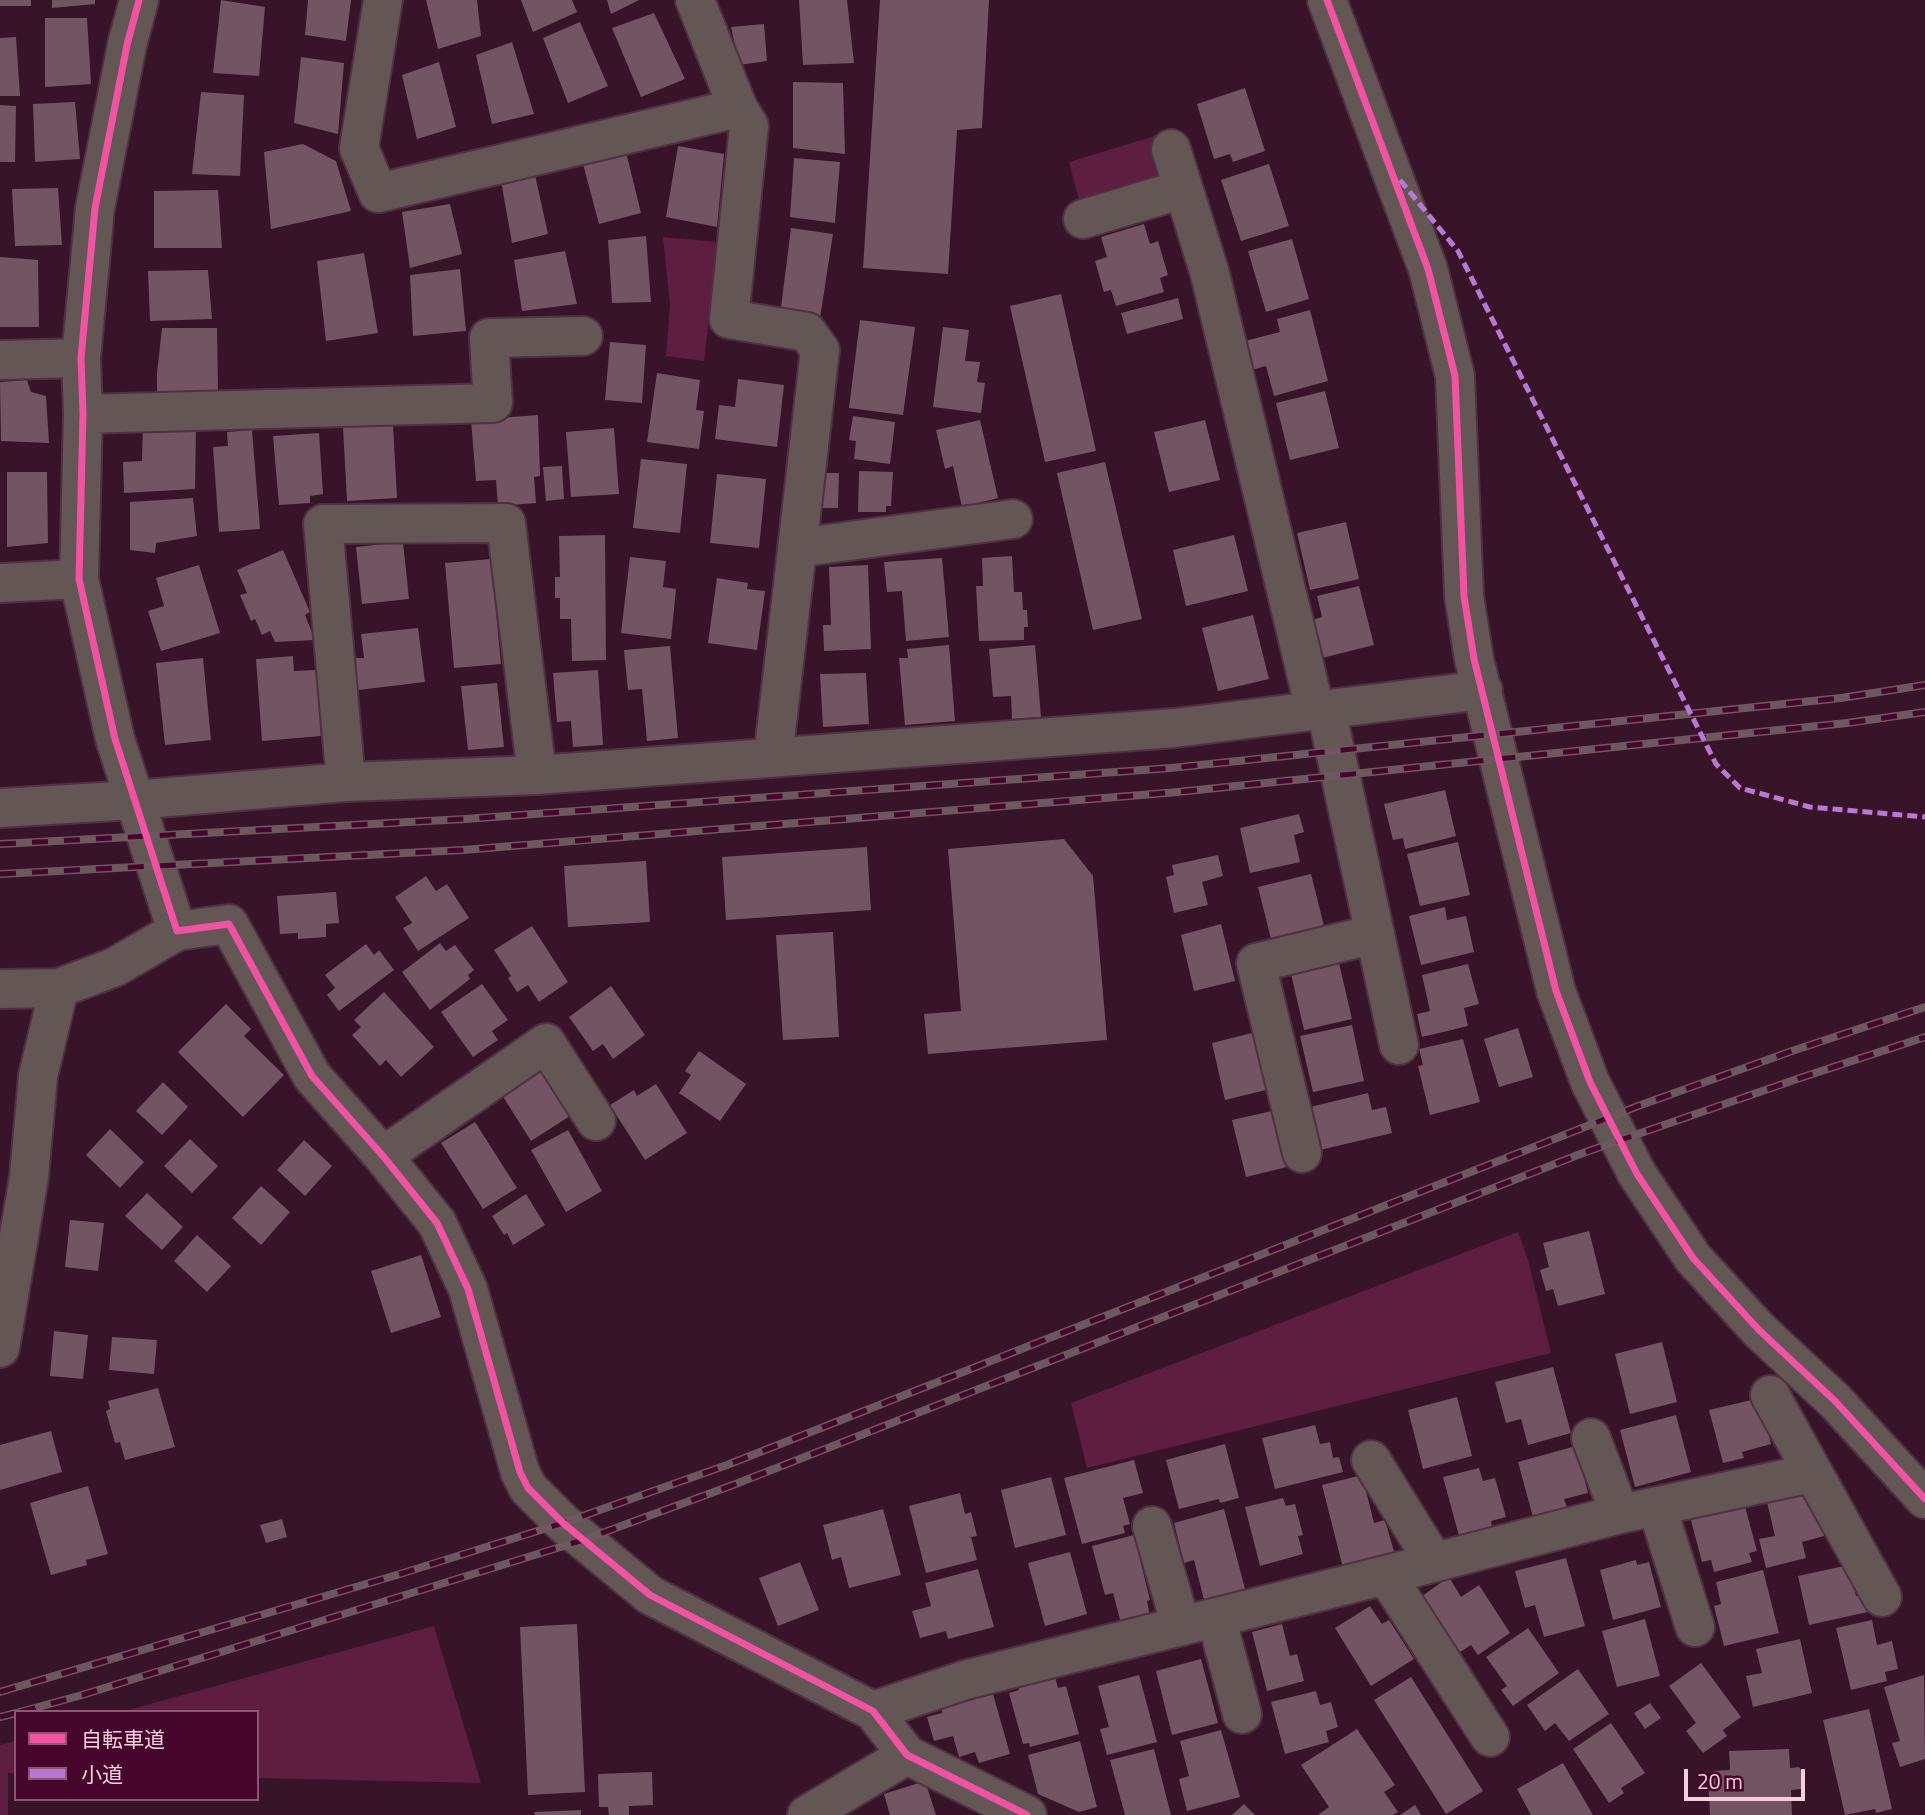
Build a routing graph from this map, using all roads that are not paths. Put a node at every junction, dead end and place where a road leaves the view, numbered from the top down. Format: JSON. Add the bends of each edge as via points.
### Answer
{"nodes":[{"id":1,"x":139,"y":0,"type":"edge"},
{"id":2,"x":383,"y":0,"type":"edge"},
{"id":3,"x":695,"y":0,"type":"edge"},
{"id":4,"x":1297,"y":0,"type":"edge"},
{"id":5,"x":1328,"y":0,"type":"edge"},
{"id":6,"x":1352,"y":67,"type":"junction"},
{"id":7,"x":738,"y":108,"type":"junction"},
{"id":8,"x":1171,"y":149,"type":"dead end"},
{"id":9,"x":1184,"y":189,"type":"junction"},
{"id":10,"x":1083,"y":219,"type":"dead end"},
{"id":11,"x":583,"y":336,"type":"dead end"},
{"id":12,"x":81,"y":358,"type":"junction"},
{"id":13,"x":0,"y":360,"type":"edge"},
{"id":14,"x":83,"y":414,"type":"junction"},
{"id":15,"x":1013,"y":519,"type":"dead end"},
{"id":16,"x":797,"y":548,"type":"junction"},
{"id":17,"x":79,"y":579,"type":"junction"},
{"id":18,"x":0,"y":583,"type":"edge"},
{"id":19,"x":1483,"y":690,"type":"junction"},
{"id":20,"x":1320,"y":709,"type":"junction"},
{"id":21,"x":773,"y":758,"type":"junction"},
{"id":22,"x":537,"y":775,"type":"junction"},
{"id":23,"x":346,"y":782,"type":"junction"},
{"id":24,"x":134,"y":800,"type":"junction"},
{"id":25,"x":0,"y":808,"type":"edge"},
{"id":26,"x":177,"y":932,"type":"junction"},
{"id":27,"x":1375,"y":934,"type":"junction"},
{"id":28,"x":59,"y":988,"type":"junction"},
{"id":29,"x":0,"y":989,"type":"edge"},
{"id":30,"x":1399,"y":1045,"type":"dead end"},
{"id":31,"x":596,"y":1121,"type":"dead end"},
{"id":32,"x":1302,"y":1153,"type":"dead end"},
{"id":33,"x":383,"y":1156,"type":"junction"},
{"id":34,"x":0,"y":1348,"type":"edge"},
{"id":35,"x":1770,"y":1395,"type":"dead end"},
{"id":36,"x":1591,"y":1438,"type":"dead end"},
{"id":37,"x":1371,"y":1460,"type":"dead end"},
{"id":38,"x":1812,"y":1473,"type":"junction"},
{"id":39,"x":1925,"y":1499,"type":"edge"},
{"id":40,"x":1657,"y":1507,"type":"junction"},
{"id":41,"x":1620,"y":1514,"type":"junction"},
{"id":42,"x":1152,"y":1525,"type":"dead end"},
{"id":43,"x":1434,"y":1562,"type":"junction"},
{"id":44,"x":1385,"y":1575,"type":"junction"},
{"id":45,"x":1882,"y":1597,"type":"dead end"},
{"id":46,"x":1199,"y":1622,"type":"junction"},
{"id":47,"x":1695,"y":1627,"type":"dead end"},
{"id":48,"x":873,"y":1711,"type":"junction"},
{"id":49,"x":1242,"y":1714,"type":"dead end"},
{"id":50,"x":1490,"y":1737,"type":"dead end"},
{"id":51,"x":907,"y":1755,"type":"junction"},
{"id":52,"x":825,"y":1810,"type":"edge"},
{"id":53,"x":1027,"y":1815,"type":"edge"}],
"edges":[{"from":1,"to":12,"type":"street","via":[[95,208]]},
{"from":2,"to":7,"type":"street","via":[[359,148],[378,193]]},
{"from":3,"to":7,"type":"street"},
{"from":4,"to":6,"type":"street"},
{"from":5,"to":6,"type":"street"},
{"from":6,"to":19,"type":"street","via":[[1428,269],[1455,376],[1464,596]]},
{"from":7,"to":16,"type":"street","via":[[749,126],[729,319],[807,332],[821,350]]},
{"from":8,"to":9,"type":"street"},
{"from":9,"to":10,"type":"street"},
{"from":9,"to":20,"type":"street","via":[[1210,274]]},
{"from":11,"to":14,"type":"street","via":[[489,338],[493,403]]},
{"from":12,"to":13,"type":"street"},
{"from":12,"to":14,"type":"street"},
{"from":14,"to":17,"type":"street"},
{"from":15,"to":16,"type":"street"},
{"from":16,"to":21,"type":"street"},
{"from":17,"to":18,"type":"street"},
{"from":17,"to":24,"type":"street","via":[[115,739]]},
{"from":19,"to":20,"type":"street"},
{"from":19,"to":39,"type":"street","via":[[1556,991],[1590,1082],[1637,1174],[1693,1258]]},
{"from":20,"to":21,"type":"street","via":[[1175,728]]},
{"from":20,"to":27,"type":"street"},
{"from":21,"to":22,"type":"street"},
{"from":22,"to":23,"type":"street"},
{"from":22,"to":23,"type":"street","via":[[506,523],[323,524]]},
{"from":23,"to":24,"type":"street"},
{"from":24,"to":25,"type":"street"},
{"from":24,"to":26,"type":"street"},
{"from":26,"to":28,"type":"street","via":[[115,967]]},
{"from":26,"to":33,"type":"street","via":[[229,923],[312,1076]]},
{"from":27,"to":30,"type":"street"},
{"from":27,"to":32,"type":"street","via":[[1256,963]]},
{"from":28,"to":29,"type":"street"},
{"from":28,"to":34,"type":"street","via":[[38,1076],[29,1177]]},
{"from":31,"to":33,"type":"street","via":[[546,1043]]},
{"from":33,"to":48,"type":"street","via":[[436,1223],[468,1289],[528,1488],[650,1595]]},
{"from":35,"to":38,"type":"street"},
{"from":36,"to":41,"type":"street"},
{"from":37,"to":43,"type":"street"},
{"from":38,"to":40,"type":"street"},
{"from":38,"to":45,"type":"street"},
{"from":40,"to":41,"type":"street"},
{"from":40,"to":47,"type":"street"},
{"from":41,"to":43,"type":"street"},
{"from":42,"to":46,"type":"street"},
{"from":43,"to":44,"type":"street"},
{"from":44,"to":46,"type":"street"},
{"from":44,"to":50,"type":"street"},
{"from":46,"to":48,"type":"street","via":[[965,1680]]},
{"from":46,"to":49,"type":"street"},
{"from":48,"to":51,"type":"street"},
{"from":51,"to":52,"type":"street"},
{"from":51,"to":53,"type":"street"}]}
